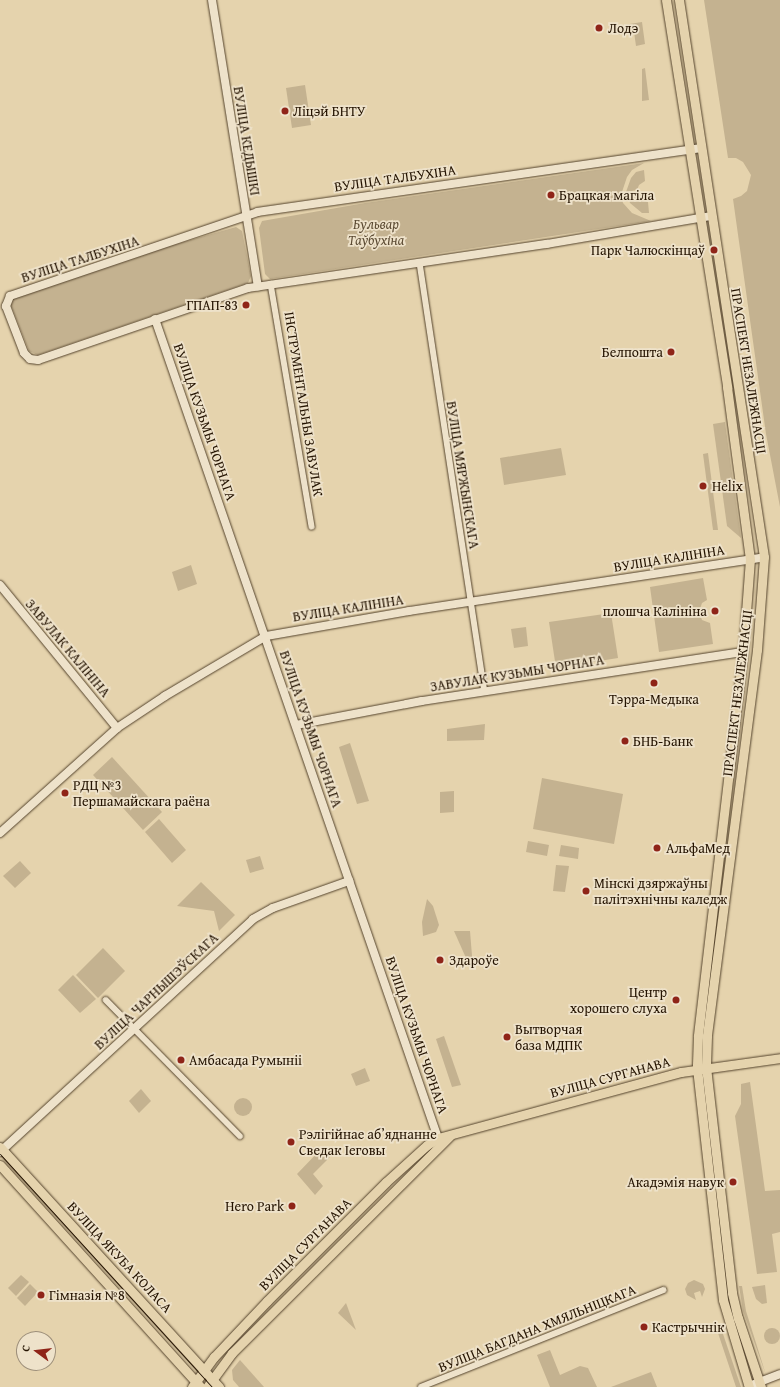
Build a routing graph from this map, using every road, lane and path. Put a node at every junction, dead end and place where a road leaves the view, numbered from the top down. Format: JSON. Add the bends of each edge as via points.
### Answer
{"nodes":[{"id":1,"x":212,"y":0,"type":"edge"},
{"id":2,"x":666,"y":0,"type":"edge"},
{"id":3,"x":678,"y":0,"type":"edge"},
{"id":4,"x":701,"y":148,"type":"junction"},
{"id":5,"x":689,"y":149,"type":"junction"},
{"id":6,"x":711,"y":216,"type":"junction"},
{"id":7,"x":246,"y":218,"type":"junction"},
{"id":8,"x":701,"y":220,"type":"junction"},
{"id":9,"x":420,"y":263,"type":"junction"},
{"id":10,"x":271,"y":284,"type":"junction"},
{"id":11,"x":258,"y":286,"type":"junction"},
{"id":12,"x":3,"y":300,"type":"edge"},
{"id":13,"x":155,"y":319,"type":"junction"},
{"id":14,"x":312,"y":527,"type":"dead end"},
{"id":15,"x":764,"y":557,"type":"junction"},
{"id":16,"x":750,"y":559,"type":"junction"},
{"id":17,"x":0,"y":585,"type":"edge"},
{"id":18,"x":471,"y":602,"type":"junction"},
{"id":19,"x":266,"y":636,"type":"junction"},
{"id":20,"x":743,"y":652,"type":"junction"},
{"id":21,"x":485,"y":692,"type":"junction"},
{"id":22,"x":296,"y":725,"type":"junction"},
{"id":23,"x":117,"y":728,"type":"junction"},
{"id":24,"x":0,"y":833,"type":"edge"},
{"id":25,"x":349,"y":881,"type":"junction"},
{"id":26,"x":106,"y":1000,"type":"dead end"},
{"id":27,"x":136,"y":1028,"type":"junction"},
{"id":28,"x":780,"y":1058,"type":"edge"},
{"id":29,"x":701,"y":1068,"type":"junction"},
{"id":30,"x":240,"y":1136,"type":"dead end"},
{"id":31,"x":440,"y":1142,"type":"junction"},
{"id":32,"x":1,"y":1149,"type":"edge"},
{"id":33,"x":0,"y":1165,"type":"edge"},
{"id":34,"x":663,"y":1290,"type":"dead end"},
{"id":35,"x":204,"y":1369,"type":"junction"},
{"id":36,"x":780,"y":1374,"type":"edge"},
{"id":37,"x":210,"y":1383,"type":"edge"},
{"id":38,"x":760,"y":1384,"type":"edge"},
{"id":39,"x":197,"y":1385,"type":"edge"},
{"id":40,"x":749,"y":1386,"type":"edge"},
{"id":41,"x":219,"y":1387,"type":"edge"},
{"id":42,"x":421,"y":1387,"type":"edge"}],
"edges":[{"from":1,"to":7,"type":"main road","name":"ВУЛІЦА КЕДЫШКІ"},
{"from":2,"to":5,"type":"main road","name":"ПРАСПЕКТ НЕЗАЛЕЖНАСЦІ"},
{"from":3,"to":4,"type":"main road","name":"ПРАСПЕКТ НЕЗАЛЕЖНАСЦІ"},
{"from":4,"to":5,"type":"main road","name":"ВУЛІЦА ТАЛБУХІНА"},
{"from":4,"to":6,"type":"main road","name":"ПРАСПЕКТ НЕЗАЛЕЖНАСЦІ"},
{"from":5,"to":7,"type":"main road","name":"ВУЛІЦА ТАЛБУХІНА","via":[[346,198],[258,212]]},
{"from":5,"to":8,"type":"main road","name":"ПРАСПЕКТ НЕЗАЛЕЖНАСЦІ"},
{"from":6,"to":8,"type":"main road","name":"ВУЛІЦА ТАЛБУХІНА"},
{"from":6,"to":15,"type":"main road","name":"ПРАСПЕКТ НЕЗАЛЕЖНАСЦІ"},
{"from":7,"to":11,"type":"main road","name":"ВУЛІЦА КЕДЫШКІ"},
{"from":7,"to":12,"type":"main road","name":"ВУЛІЦА ТАЛБУХІНА"},
{"from":8,"to":9,"type":"main road","name":"ВУЛІЦА ТАЛБУХІНА"},
{"from":8,"to":16,"type":"main road","name":"ПРАСПЕКТ НЕЗАЛЕЖНАСЦІ"},
{"from":9,"to":10,"type":"main road","name":"ВУЛІЦА ТАЛБУХІНА"},
{"from":9,"to":18,"type":"street","name":"ВУЛІЦА МЯРЖЫНСКАГА"},
{"from":10,"to":11,"type":"main road","name":"ВУЛІЦА ТАЛБУХІНА"},
{"from":10,"to":14,"type":"street","name":"ІНСТРУМЕНТАЛЬНЫ ЗАВУЛАК"},
{"from":11,"to":13,"type":"main road","name":"ВУЛІЦА ТАЛБУХІНА"},
{"from":12,"to":13,"type":"main road","name":"ВУЛІЦА ТАЛБУХІНА","via":[[24,353],[35,360]]},
{"from":13,"to":19,"type":"main road","name":"ВУЛІЦА КУЗЬМЫ ЧОРНАГА"},
{"from":15,"to":16,"type":"main road","name":"ВУЛІЦА КАЛІНІНА"},
{"from":15,"to":29,"type":"main road","name":"ПРАСПЕКТ НЕЗАЛЕЖНАСЦІ","via":[[757,650]]},
{"from":16,"to":18,"type":"main road","name":"ВУЛІЦА КАЛІНІНА"},
{"from":16,"to":20,"type":"main road","name":"ПРАСПЕКТ НЕЗАЛЕЖНАСЦІ"},
{"from":17,"to":23,"type":"main road","name":"ЗАВУЛАК КАЛІНІНА"},
{"from":18,"to":19,"type":"main road","name":"ВУЛІЦА КАЛІНІНА"},
{"from":18,"to":21,"type":"street","name":"ВУЛІЦА МЯРЖЫНСКАГА"},
{"from":19,"to":22,"type":"main road","name":"ВУЛІЦА КУЗЬМЫ ЧОРНАГА"},
{"from":19,"to":23,"type":"main road","name":"ВУЛІЦА КАЛІНІНА","via":[[165,696]]},
{"from":20,"to":21,"type":"main road","name":"ЗАВУЛАК КУЗЬМЫ ЧОРНАГА"},
{"from":20,"to":29,"type":"main road","name":"ПРАСПЕКТ НЕЗАЛЕЖНАСЦІ","via":[[698,1036]]},
{"from":21,"to":22,"type":"main road","name":"ЗАВУЛАК КУЗЬМЫ ЧОРНАГА"},
{"from":22,"to":25,"type":"main road","name":"ВУЛІЦА КУЗЬМЫ ЧОРНАГА"},
{"from":23,"to":24,"type":"main road","name":"ВУЛІЦА КАЛІНІНА"},
{"from":25,"to":27,"type":"main road","name":"ВУЛІЦА ЧАРНЫШЭЎСКАГА","via":[[273,908],[254,919]]},
{"from":25,"to":31,"type":"main road","name":"ВУЛІЦА КУЗЬМЫ ЧОРНАГА"},
{"from":26,"to":27,"type":"street"},
{"from":27,"to":30,"type":"street"},
{"from":27,"to":32,"type":"main road","name":"ВУЛІЦА ЧАРНЫШЭЎСКАГА"},
{"from":28,"to":29,"type":"main road","name":"ВУЛІЦА СУРГАНАВА"},
{"from":29,"to":31,"type":"main road","name":"ВУЛІЦА СУРГАНАВА","via":[[450,1136]]},
{"from":29,"to":38,"type":"main road","name":"ПРАСПЕКТ НЕЗАЛЕЖНАСЦІ","via":[[732,1293]]},
{"from":29,"to":40,"type":"main road","name":"ПРАСПЕКТ НЕЗАЛЕЖНАСЦІ","via":[[723,1300]]},
{"from":31,"to":35,"type":"main road","name":"ВУЛІЦА СУРГАНАВА","via":[[427,1145],[386,1182]]},
{"from":31,"to":37,"type":"main road","name":"ВУЛІЦА СУРГАНАВА","via":[[232,1353]]},
{"from":32,"to":35,"type":"main road","name":"ВУЛІЦА ЯКУБА КОЛАСА"},
{"from":33,"to":39,"type":"main road","name":"ВУЛІЦА ЯКУБА КОЛАСА"},
{"from":34,"to":42,"type":"street","name":"ВУЛІЦА БАГДАНА ХМЯЛЬНІЦКАГА"},
{"from":35,"to":37,"type":"main road","name":"ВУЛІЦА ЯКУБА КОЛАСА"},
{"from":35,"to":39,"type":"main road","name":"ВУЛІЦА СУРГАНАВА"},
{"from":36,"to":38,"type":"main road"},
{"from":37,"to":41,"type":"main road","name":"ВУЛІЦА ЯКУБА КОЛАСА"},
{"from":38,"to":40,"type":"main road"}]}
